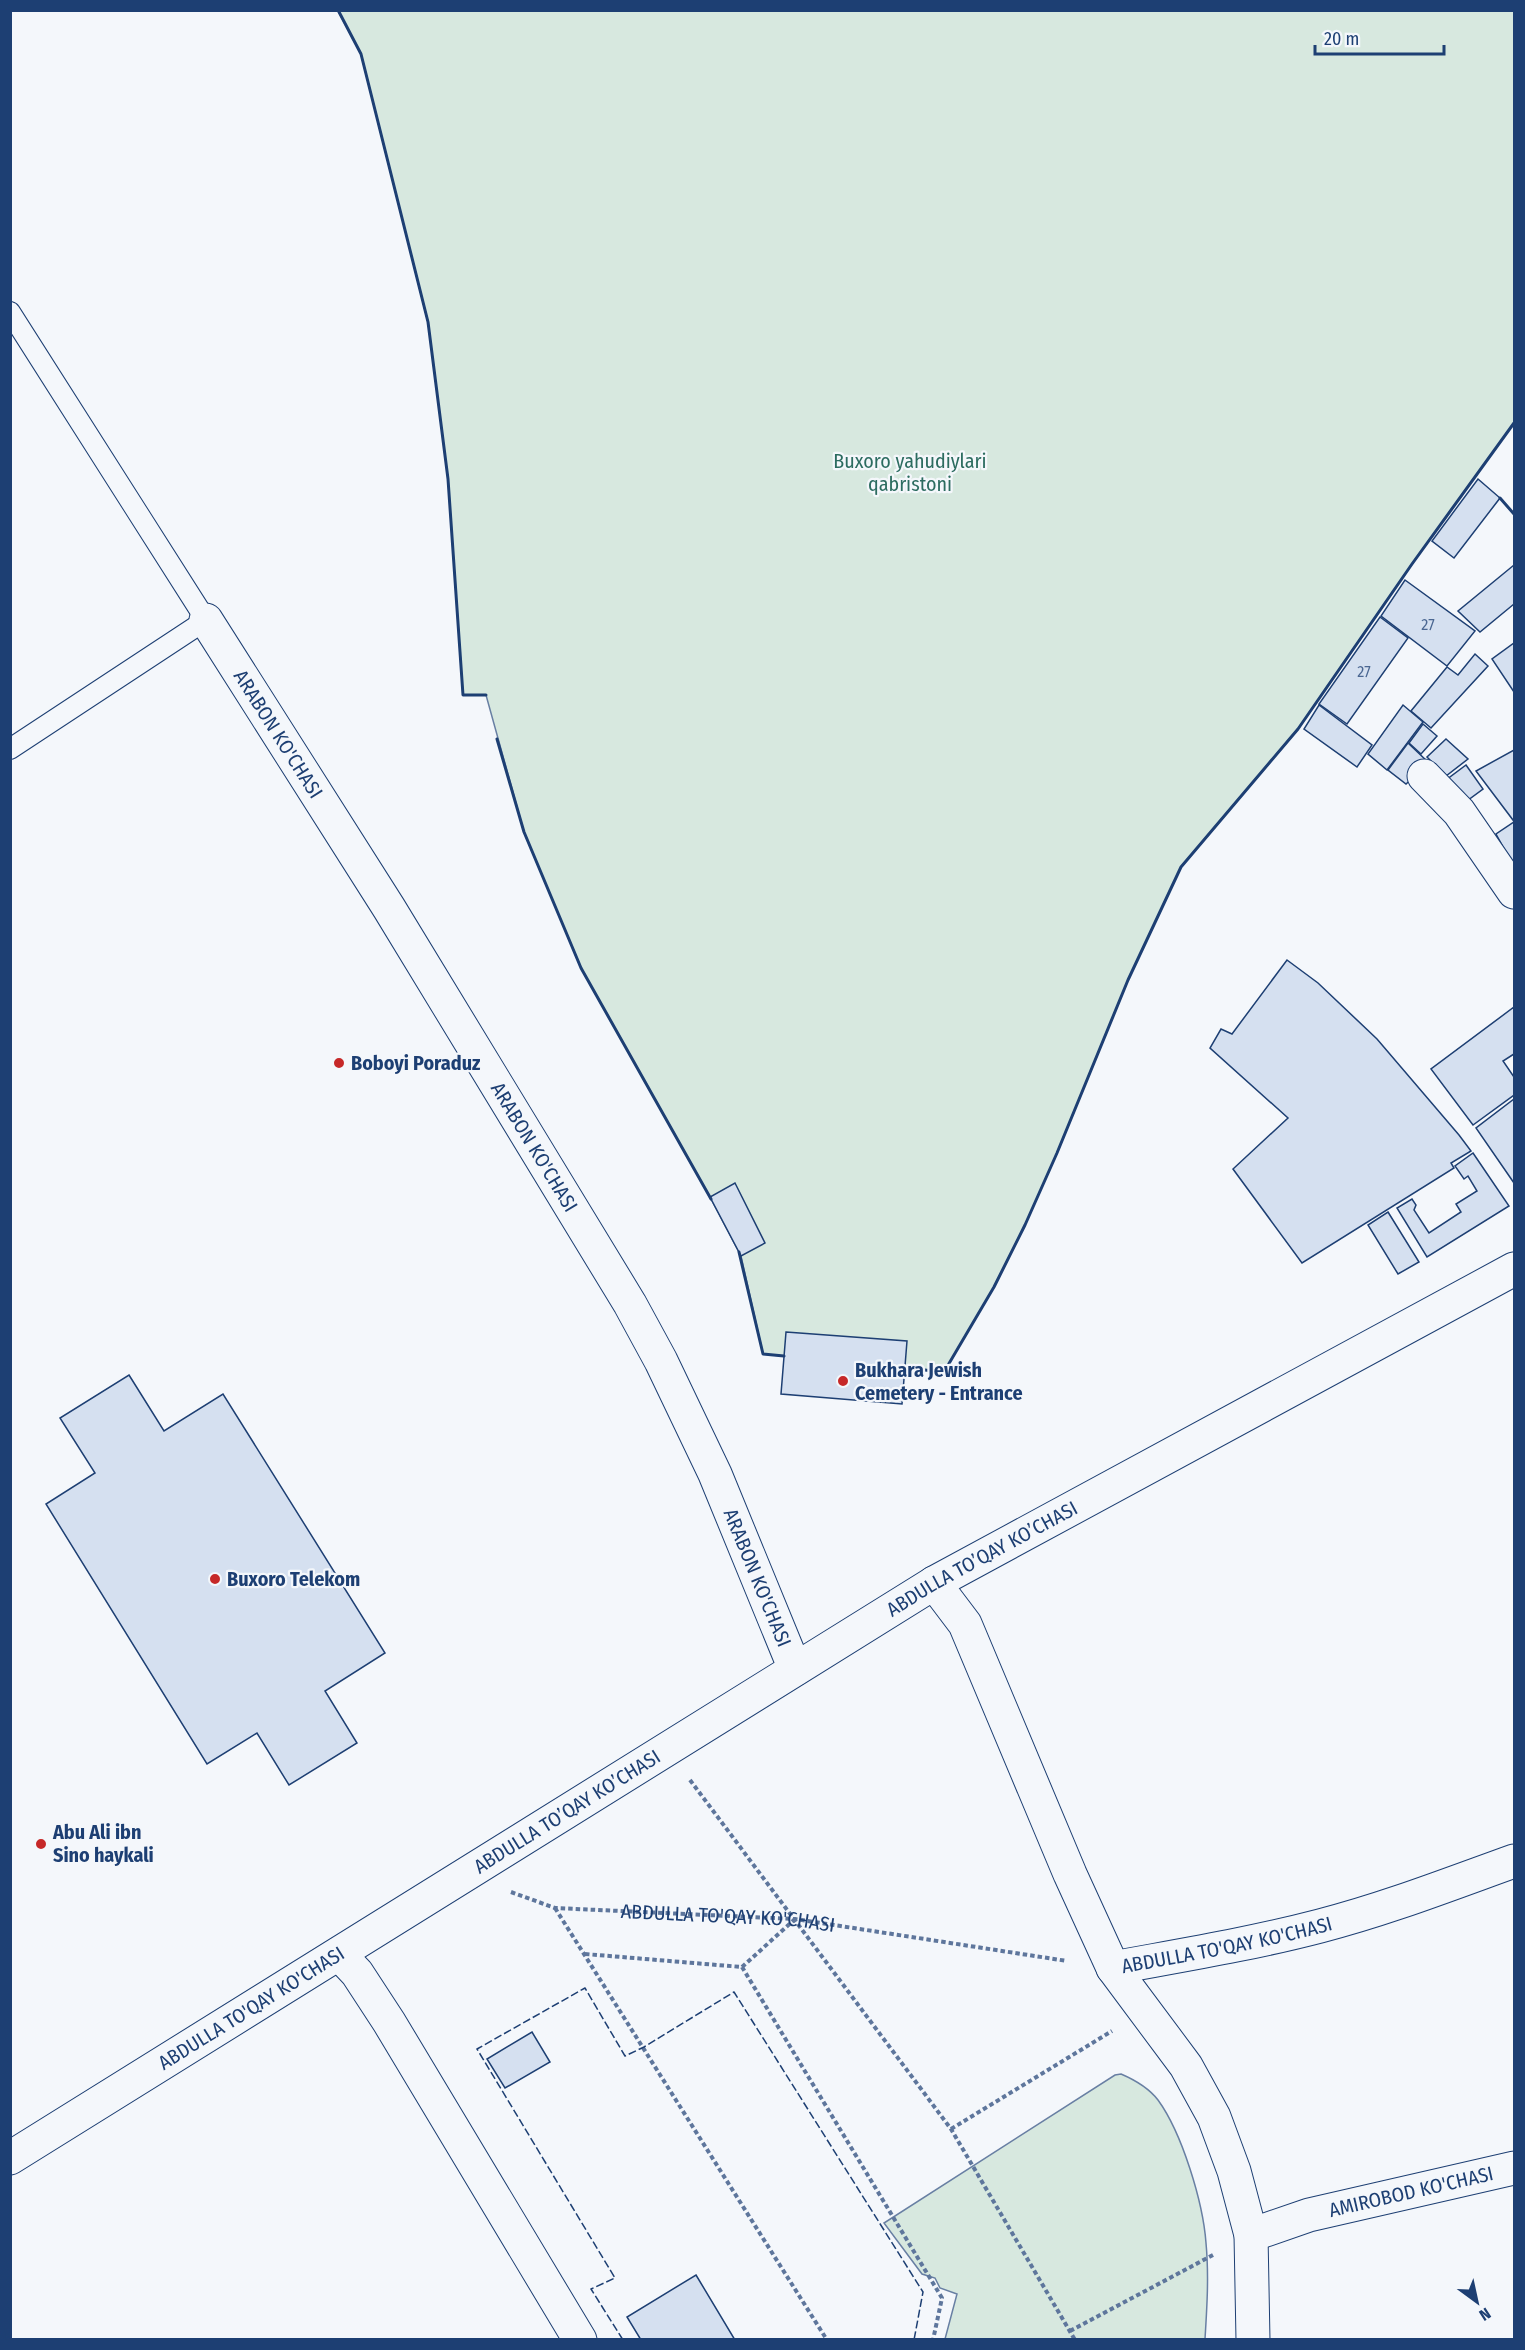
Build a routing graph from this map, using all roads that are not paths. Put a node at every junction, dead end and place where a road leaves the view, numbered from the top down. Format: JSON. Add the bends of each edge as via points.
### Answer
{"nodes":[{"id":1,"x":10,"y":312,"type":"edge"},
{"id":2,"x":206,"y":620,"type":"junction"},
{"id":3,"x":11,"y":747,"type":"edge"},
{"id":4,"x":1424,"y":776,"type":"dead end"},
{"id":5,"x":1515,"y":892,"type":"edge"},
{"id":6,"x":1515,"y":1269,"type":"edge"},
{"id":7,"x":934,"y":1583,"type":"junction"},
{"id":8,"x":795,"y":1669,"type":"junction"},
{"id":9,"x":1515,"y":1861,"type":"edge"},
{"id":10,"x":465,"y":1876,"type":"joint"},
{"id":11,"x":339,"y":1954,"type":"junction"},
{"id":12,"x":1113,"y":1968,"type":"junction"},
{"id":13,"x":10,"y":2158,"type":"edge"},
{"id":14,"x":1515,"y":2168,"type":"edge"},
{"id":15,"x":1251,"y":2235,"type":"junction"},
{"id":16,"x":580,"y":2340,"type":"edge"},
{"id":17,"x":1253,"y":2340,"type":"edge"}],
"edges":[{"from":1,"to":2,"type":"lane"},
{"from":2,"to":3,"type":"lane"},
{"from":2,"to":8,"type":"street","name":"ARABON KO'CHASI","via":[[389,908],[630,1304],[716,1474]]},
{"from":4,"to":5,"type":"street","via":[[1459,812]]},
{"from":6,"to":7,"type":"street","name":"ABDULLA TO’QAY KO’CHASI"},
{"from":7,"to":8,"type":"street","name":"ABDULLA TO’QAY KO’CHASI"},
{"from":7,"to":12,"type":"street","via":[[965,1624]]},
{"from":8,"to":10,"type":"street","name":"ABDULLA TO’QAY KO’CHASI"},
{"from":9,"to":12,"type":"street","name":"ABDULLA TO'QAY KO'CHASI","via":[[1322,1926],[1243,1945]]},
{"from":10,"to":11,"type":"street","name":"ABDULLA TO'QAY KO'CHASI"},
{"from":11,"to":13,"type":"street","name":"ABDULLA TO'QAY KO'CHASI"},
{"from":11,"to":16,"type":"street","via":[[357,1973],[389,2022]]},
{"from":12,"to":15,"type":"street","via":[[1186,2066],[1214,2117]]},
{"from":14,"to":15,"type":"street","name":"AMIROBOD KO'CHASI","via":[[1310,2215]]},
{"from":15,"to":17,"type":"street"}]}
